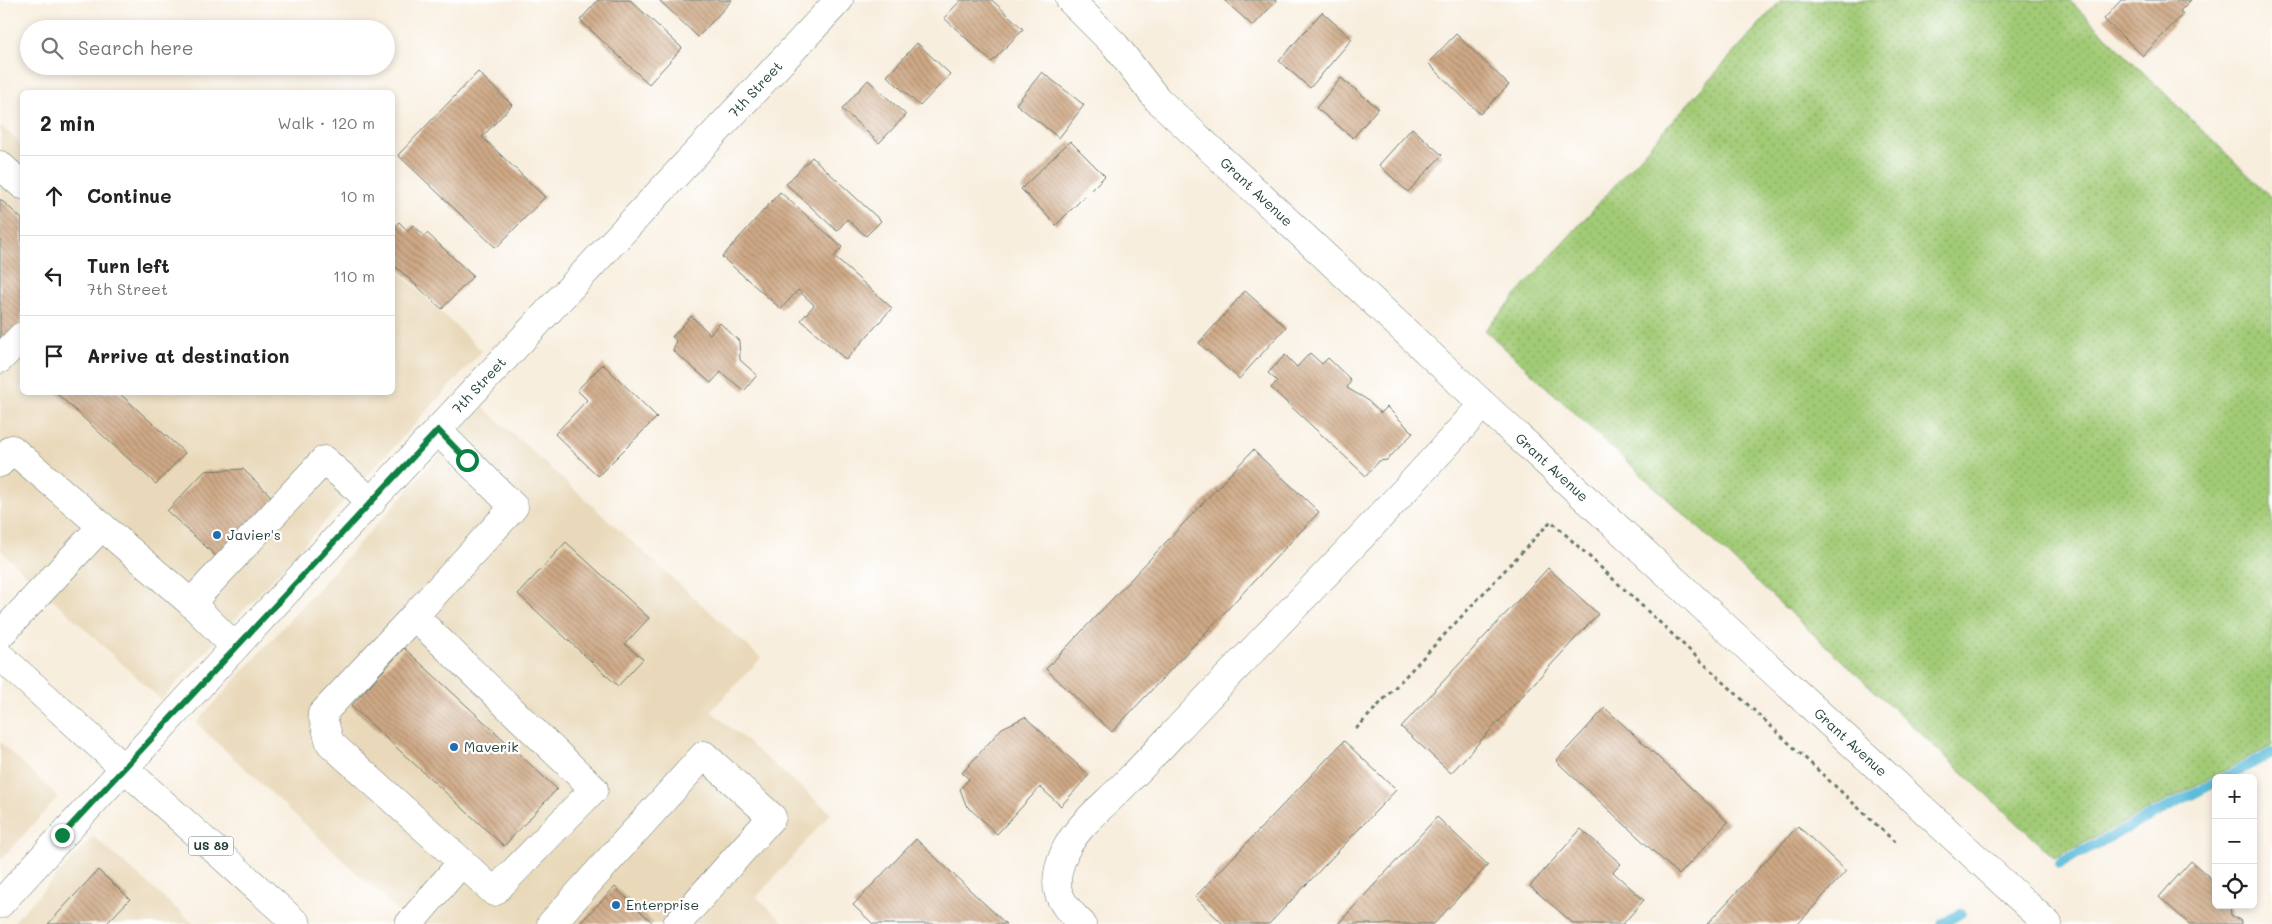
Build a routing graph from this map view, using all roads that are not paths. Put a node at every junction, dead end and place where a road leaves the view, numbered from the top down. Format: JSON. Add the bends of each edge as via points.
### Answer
{"nodes":[{"id":1,"x":839,"y":0,"type":"edge"},
{"id":2,"x":1070,"y":0,"type":"edge"},
{"id":3,"x":0,"y":164,"type":"edge"},
{"id":4,"x":20,"y":183,"type":"edge"},
{"id":5,"x":20,"y":338,"type":"edge"},
{"id":6,"x":0,"y":359,"type":"edge"},
{"id":7,"x":1483,"y":404,"type":"junction"},
{"id":8,"x":438,"y":430,"type":"junction"},
{"id":9,"x":6,"y":456,"type":"edge"},
{"id":10,"x":372,"y":502,"type":"junction"},
{"id":11,"x":102,"y":526,"type":"junction"},
{"id":12,"x":191,"y":603,"type":"junction"},
{"id":13,"x":414,"y":616,"type":"junction"},
{"id":14,"x":0,"y":635,"type":"edge"},
{"id":15,"x":235,"y":647,"type":"junction"},
{"id":16,"x":0,"y":656,"type":"edge"},
{"id":17,"x":124,"y":768,"type":"junction"},
{"id":18,"x":462,"y":862,"type":"junction"},
{"id":19,"x":2,"y":899,"type":"edge"},
{"id":20,"x":297,"y":924,"type":"edge"},
{"id":21,"x":409,"y":924,"type":"edge"},
{"id":22,"x":551,"y":924,"type":"edge"},
{"id":23,"x":677,"y":924,"type":"edge"},
{"id":24,"x":1082,"y":924,"type":"edge"},
{"id":25,"x":2048,"y":924,"type":"edge"}],
"edges":[{"from":1,"to":8,"type":"street","name":"7th Street"},
{"from":2,"to":7,"type":"street","name":"Grant Avenue","via":[[1115,45],[1157,99]]},
{"from":3,"to":4,"type":"street"},
{"from":5,"to":6,"type":"street"},
{"from":7,"to":24,"type":"street","via":[[1126,784],[1078,830],[1065,850],[1058,872],[1057,893],[1066,909]]},
{"from":7,"to":25,"type":"street","name":"Grant Avenue"},
{"from":8,"to":10,"type":"street","name":"7th Street"},
{"from":8,"to":13,"type":"street","via":[[514,507]]},
{"from":9,"to":11,"type":"street"},
{"from":10,"to":12,"type":"street","via":[[324,460]]},
{"from":10,"to":15,"type":"street","name":"7th Street"},
{"from":11,"to":12,"type":"street"},
{"from":11,"to":14,"type":"street"},
{"from":12,"to":15,"type":"street"},
{"from":13,"to":18,"type":"street","via":[[322,714],[330,743]]},
{"from":13,"to":18,"type":"street","via":[[594,789],[494,892]]},
{"from":15,"to":17,"type":"street","name":"7th Street"},
{"from":16,"to":17,"type":"street","number":"US 89"},
{"from":17,"to":19,"type":"street","name":"7th Street"},
{"from":17,"to":20,"type":"street","number":"US 89"},
{"from":18,"to":21,"type":"street"},
{"from":22,"to":23,"type":"street","via":[[704,756],[772,817]]}]}
